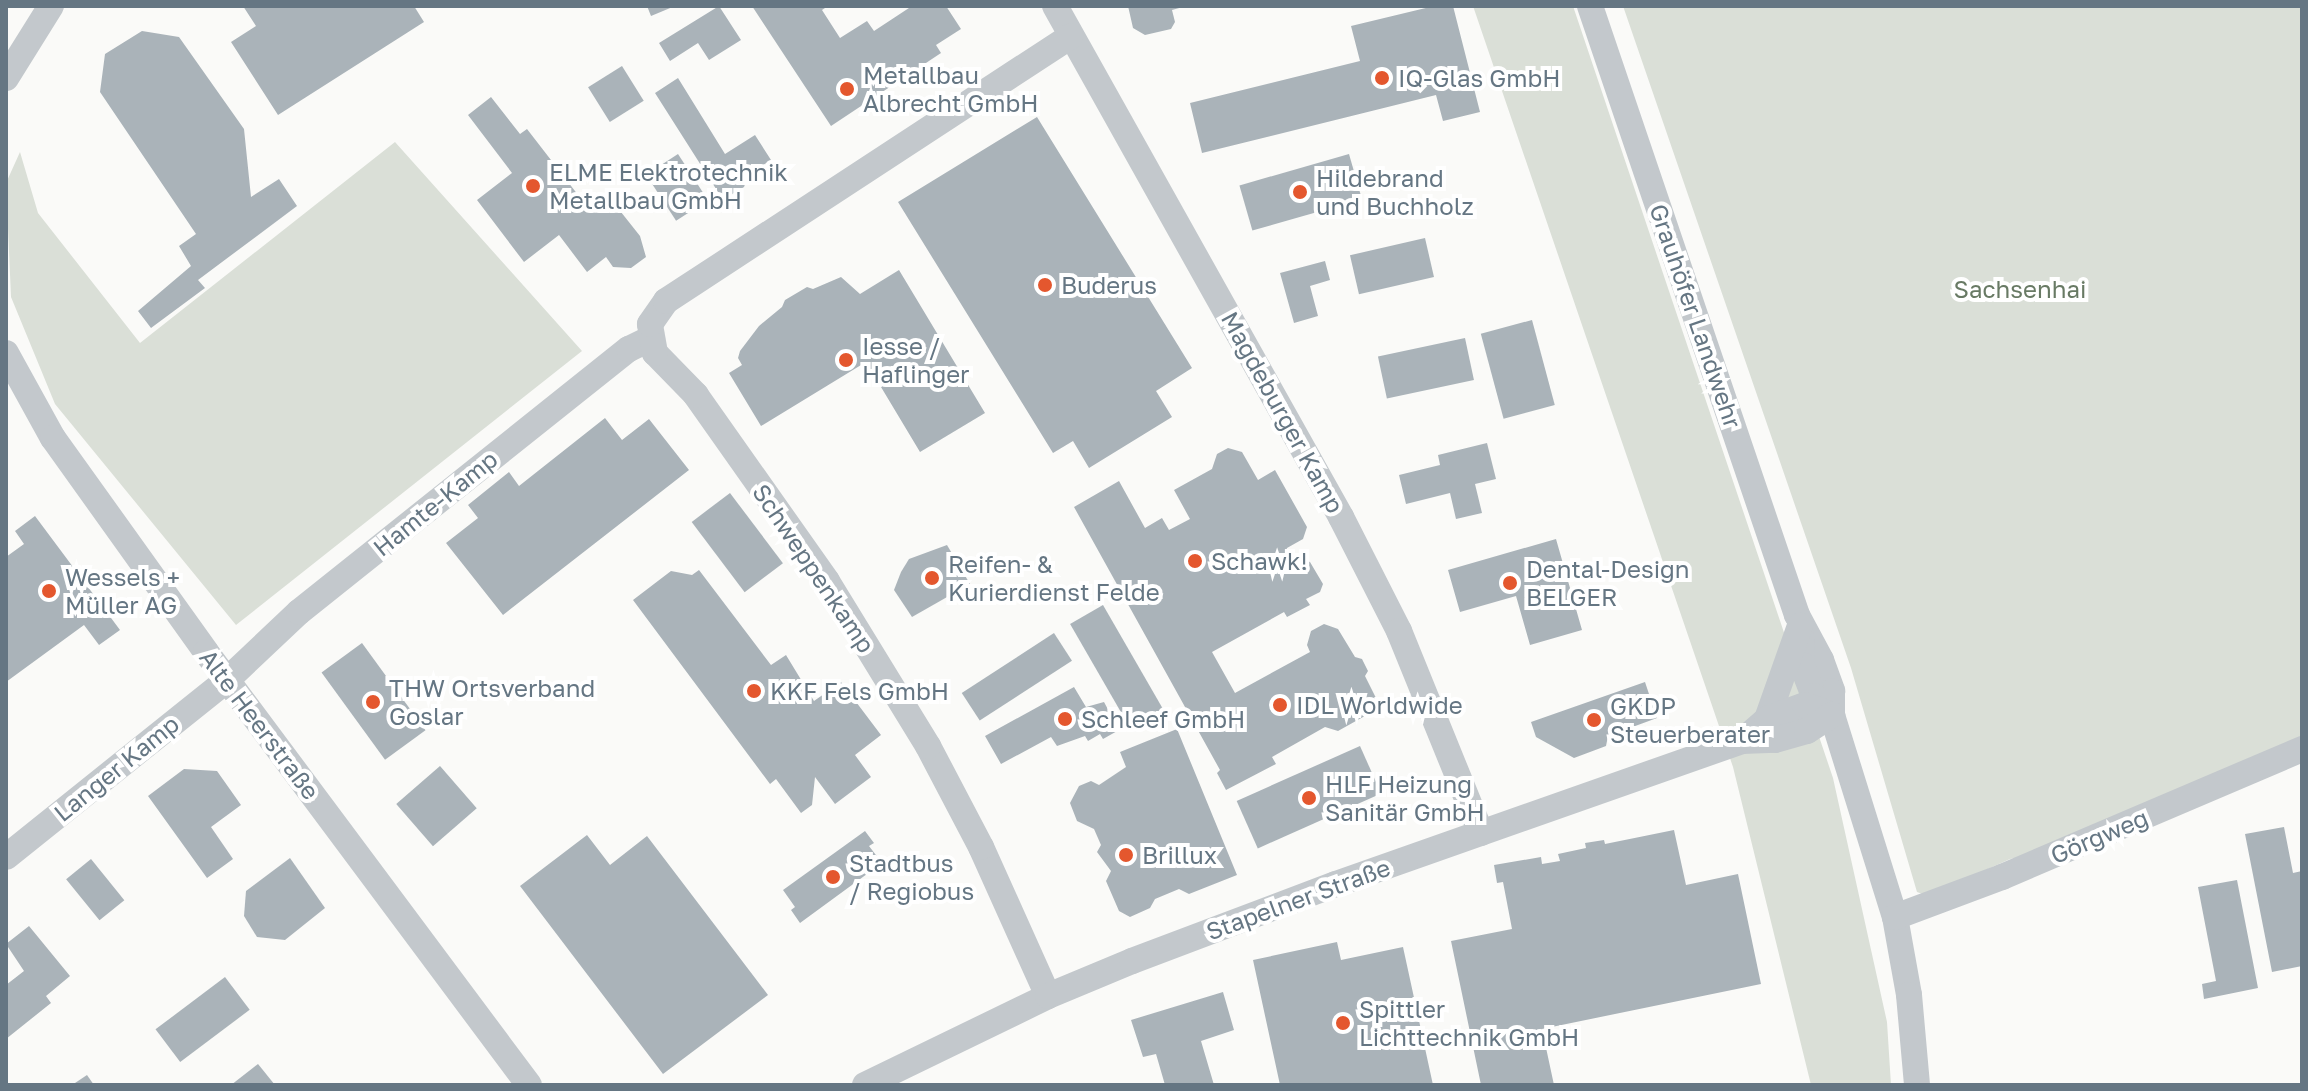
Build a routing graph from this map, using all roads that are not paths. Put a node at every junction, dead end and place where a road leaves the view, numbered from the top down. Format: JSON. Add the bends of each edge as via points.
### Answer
{"nodes":[{"id":1,"x":51,"y":6,"type":"edge"},
{"id":2,"x":1055,"y":6,"type":"edge"},
{"id":3,"x":1590,"y":6,"type":"edge"},
{"id":4,"x":1070,"y":37,"type":"junction"},
{"id":5,"x":6,"y":78,"type":"edge"},
{"id":6,"x":651,"y":331,"type":"junction"},
{"id":7,"x":6,"y":353,"type":"edge"},
{"id":8,"x":1800,"y":626,"type":"junction"},
{"id":9,"x":227,"y":680,"type":"junction"},
{"id":10,"x":1832,"y":715,"type":"junction"},
{"id":11,"x":1767,"y":719,"type":"junction"},
{"id":12,"x":1742,"y":741,"type":"junction"},
{"id":13,"x":2302,"y":749,"type":"edge"},
{"id":14,"x":1481,"y":833,"type":"junction"},
{"id":15,"x":6,"y":857,"type":"edge"},
{"id":16,"x":1895,"y":917,"type":"junction"},
{"id":17,"x":1048,"y":996,"type":"junction"},
{"id":18,"x":529,"y":1085,"type":"edge"},
{"id":19,"x":865,"y":1085,"type":"edge"},
{"id":20,"x":1917,"y":1085,"type":"edge"}],
"edges":[{"from":1,"to":5,"type":"street"},
{"from":2,"to":4,"type":"street","name":"Magdeburger Kamp"},
{"from":3,"to":8,"type":"street","name":"Grauhöfer Landwehr"},
{"from":4,"to":6,"type":"street","name":"Hamte-Kamp","via":[[666,301]]},
{"from":4,"to":14,"type":"street","name":"Magdeburger Kamp","via":[[1341,517],[1399,631]]},
{"from":6,"to":9,"type":"street","name":"Hamte-Kamp","via":[[299,612]]},
{"from":6,"to":17,"type":"street","name":"Schweppenkamp","via":[[655,353],[696,395],[827,581],[928,746],[981,847]]},
{"from":7,"to":9,"type":"street","name":"Alte Heerstraße","via":[[53,438]]},
{"from":8,"to":10,"type":"street","name":"Grauhöfer Landwehr","via":[[1827,676]]},
{"from":8,"to":11,"type":"street"},
{"from":9,"to":15,"type":"street","name":"Langer Kamp"},
{"from":9,"to":18,"type":"street","name":"Alte Heerstraße"},
{"from":10,"to":11,"type":"street","name":"Stapelner Straße","via":[[1805,705]]},
{"from":10,"to":12,"type":"street","name":"Stapelner Straße","via":[[1807,731],[1775,740]]},
{"from":10,"to":16,"type":"street","name":"Grauhöfer Landwehr"},
{"from":11,"to":12,"type":"street","name":"Stapelner Straße"},
{"from":12,"to":14,"type":"street","name":"Stapelner Straße"},
{"from":13,"to":16,"type":"street","name":"Görgweg"},
{"from":14,"to":17,"type":"street","name":"Stapelner Straße"},
{"from":16,"to":20,"type":"street","name":"Grauhöfer Landwehr"},
{"from":17,"to":19,"type":"street","name":"Stapelner Straße"}]}
